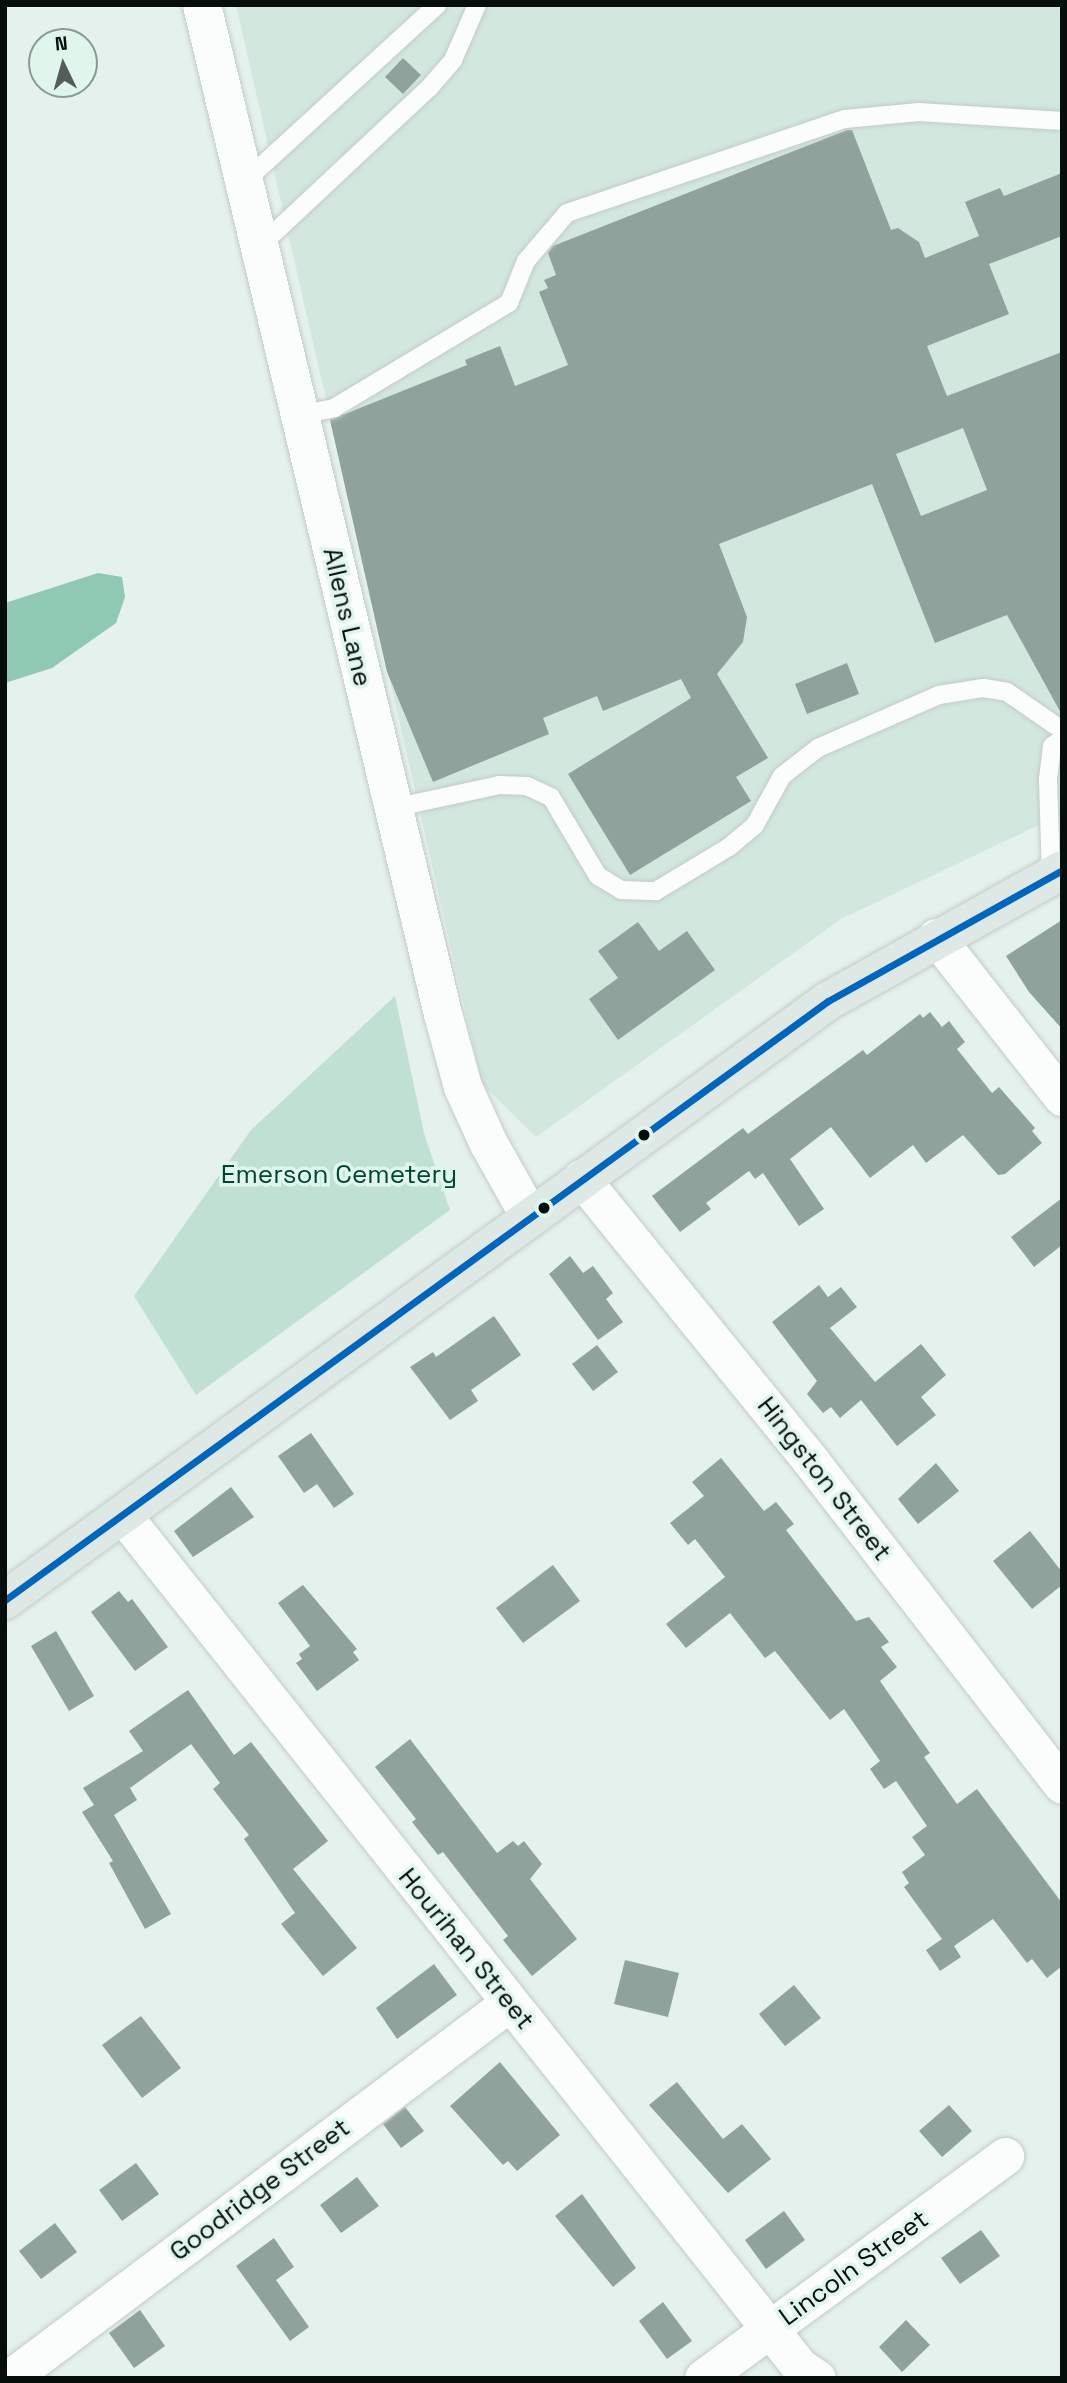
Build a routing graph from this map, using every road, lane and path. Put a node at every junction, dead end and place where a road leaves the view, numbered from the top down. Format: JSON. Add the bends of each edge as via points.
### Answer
{"nodes":[{"id":1,"x":202,"y":5,"type":"edge"},
{"id":2,"x":437,"y":5,"type":"edge"},
{"id":3,"x":477,"y":5,"type":"edge"},
{"id":4,"x":1062,"y":121,"type":"edge"},
{"id":5,"x":244,"y":182,"type":"junction"},
{"id":6,"x":259,"y":247,"type":"junction"},
{"id":7,"x":299,"y":415,"type":"junction"},
{"id":8,"x":1062,"y":730,"type":"edge"},
{"id":9,"x":1062,"y":738,"type":"edge"},
{"id":10,"x":393,"y":808,"type":"junction"},
{"id":11,"x":1056,"y":873,"type":"edge"},
{"id":12,"x":936,"y":937,"type":"junction"},
{"id":13,"x":1062,"y":1097,"type":"edge"},
{"id":14,"x":581,"y":1178,"type":"junction"},
{"id":15,"x":529,"y":1214,"type":"junction"},
{"id":16,"x":122,"y":1514,"type":"junction"},
{"id":17,"x":5,"y":1600,"type":"edge"},
{"id":18,"x":1062,"y":1785,"type":"edge"},
{"id":19,"x":509,"y":2003,"type":"junction"},
{"id":20,"x":1005,"y":2156,"type":"dead end"},
{"id":21,"x":770,"y":2329,"type":"junction"},
{"id":22,"x":10,"y":2378,"type":"edge"},
{"id":23,"x":703,"y":2378,"type":"edge"},
{"id":24,"x":817,"y":2378,"type":"edge"}],
"edges":[{"from":1,"to":5,"type":"street","name":"Allens Lane"},
{"from":2,"to":5,"type":"lane"},
{"from":3,"to":6,"type":"lane","via":[[453,60],[429,88]]},
{"from":4,"to":7,"type":"lane","via":[[919,112],[845,119],[567,213],[526,261],[509,303],[334,408]]},
{"from":5,"to":6,"type":"street","name":"Allens Lane"},
{"from":6,"to":7,"type":"street","name":"Allens Lane"},
{"from":7,"to":10,"type":"street","name":"Allens Lane"},
{"from":8,"to":10,"type":"lane","via":[[1007,692],[983,688],[939,695],[818,748],[782,776],[755,825],[729,847],[656,891],[621,890],[598,876],[551,797],[527,786],[499,785]]},
{"from":9,"to":11,"type":"lane","via":[[1052,746],[1048,779]]},
{"from":10,"to":15,"type":"street","name":"Allens Lane","via":[[463,1087]]},
{"from":11,"to":12,"type":"main road"},
{"from":12,"to":13,"type":"street"},
{"from":12,"to":14,"type":"main road","via":[[828,1001]]},
{"from":14,"to":15,"type":"main road"},
{"from":14,"to":18,"type":"street","name":"Hingston Street","via":[[810,1460]]},
{"from":15,"to":16,"type":"main road"},
{"from":16,"to":17,"type":"main road"},
{"from":16,"to":19,"type":"street","name":"Hourihan Street"},
{"from":19,"to":21,"type":"street","name":"Hourihan Street"},
{"from":19,"to":22,"type":"street","name":"Goodridge Street"},
{"from":20,"to":21,"type":"street","name":"Lincoln Street"},
{"from":21,"to":23,"type":"street","name":"Lincoln Street"},
{"from":21,"to":24,"type":"street","name":"Hourihan Street","via":[[800,2367]]}]}
